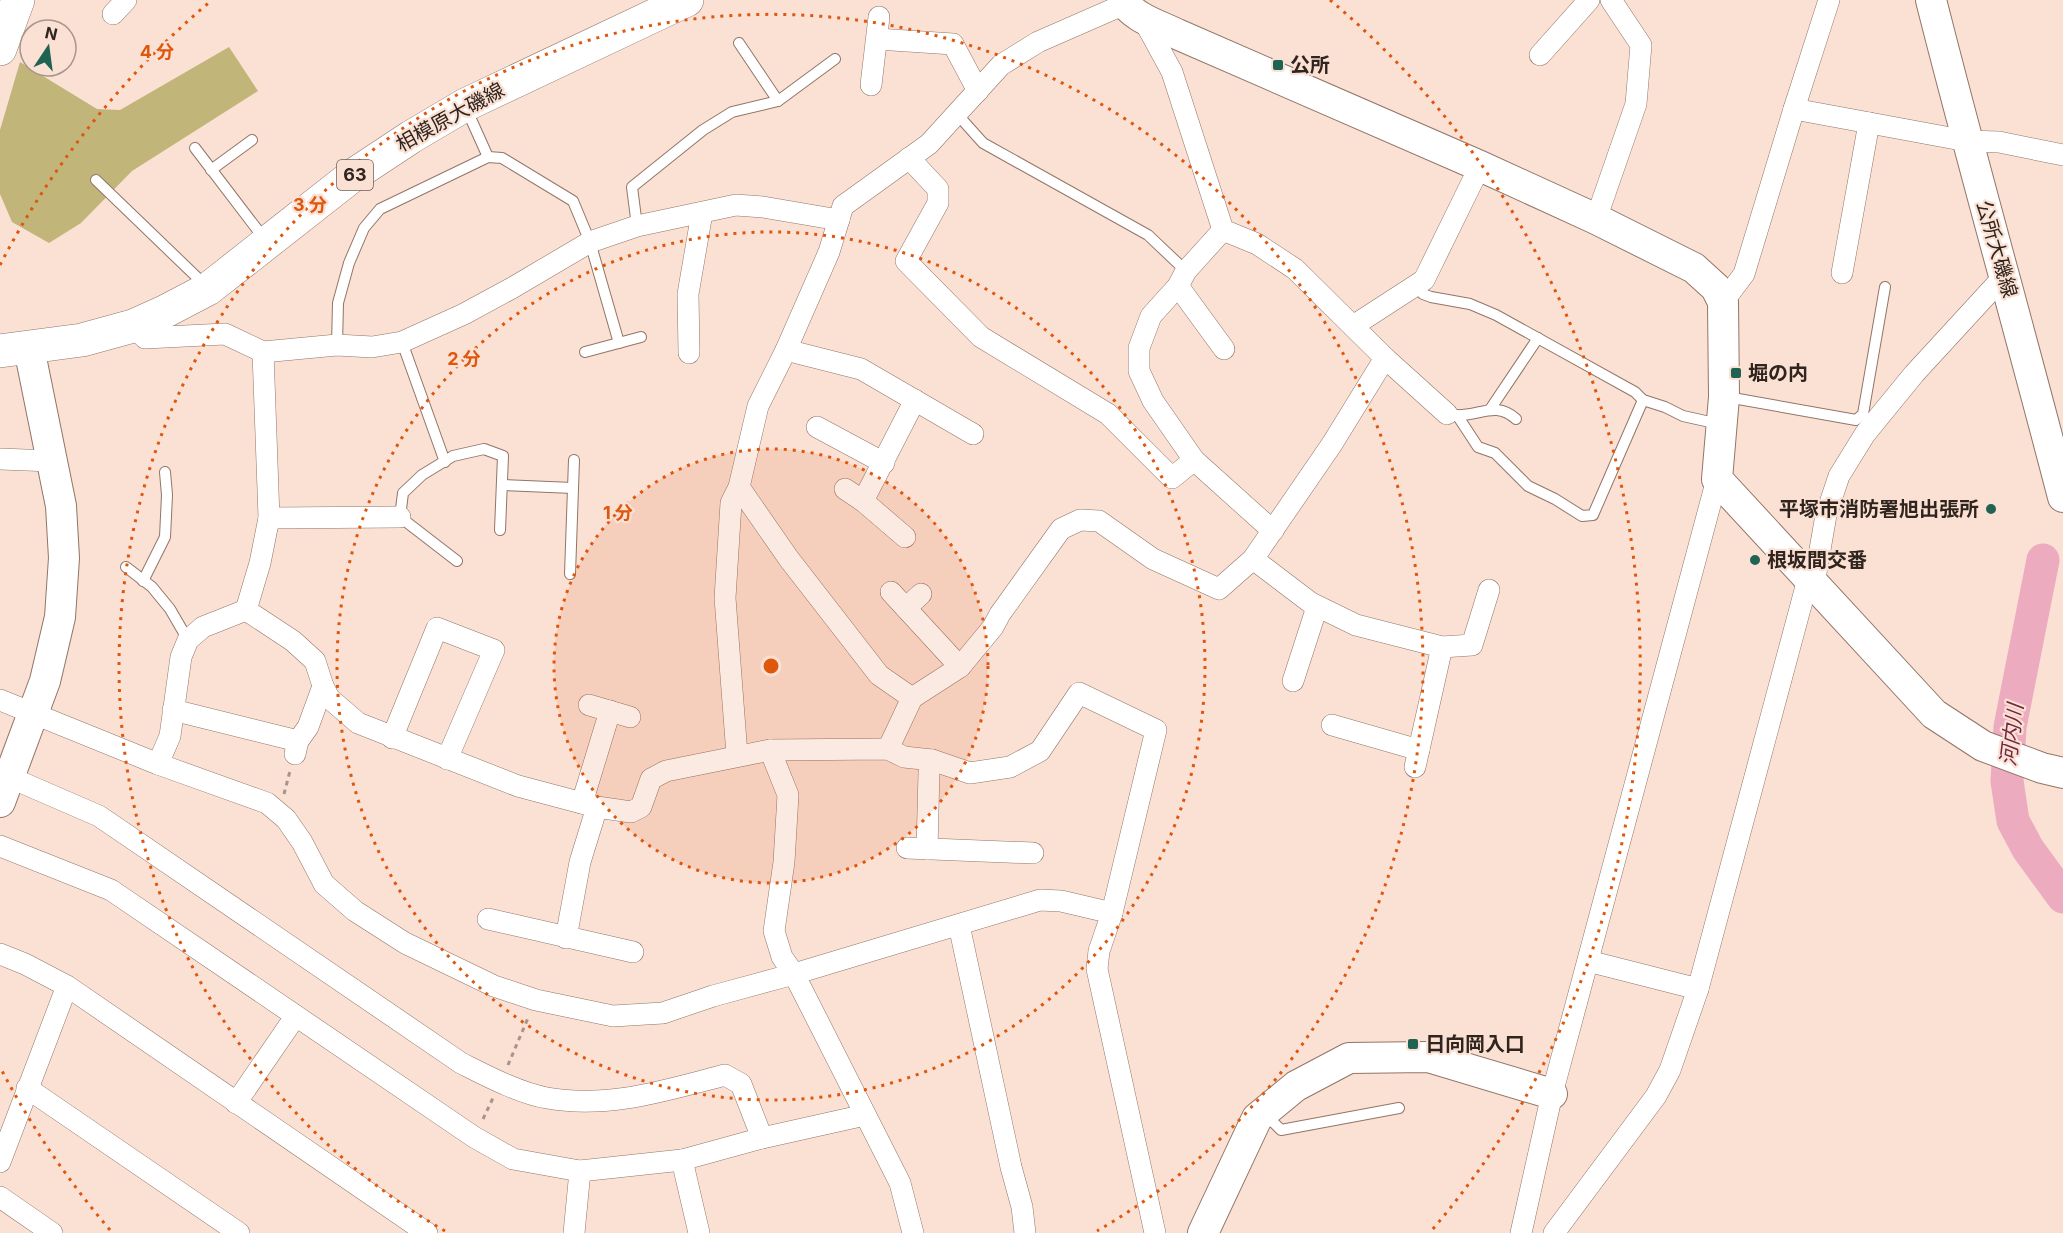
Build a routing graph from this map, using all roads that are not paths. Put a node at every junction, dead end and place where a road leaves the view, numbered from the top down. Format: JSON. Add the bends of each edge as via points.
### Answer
{"nodes":[{"id":1,"x":18,"y":0,"type":"edge"},
{"id":2,"x":687,"y":0,"type":"edge"},
{"id":3,"x":1589,"y":0,"type":"edge"},
{"id":4,"x":1611,"y":0,"type":"edge"},
{"id":5,"x":1829,"y":0,"type":"edge"},
{"id":6,"x":1931,"y":0,"type":"edge"},
{"id":7,"x":1130,"y":7,"type":"edge"},
{"id":8,"x":879,"y":17,"type":"dead end"},
{"id":9,"x":877,"y":39,"type":"junction"},
{"id":10,"x":739,"y":43,"type":"dead end"},
{"id":11,"x":0,"y":49,"type":"edge"},
{"id":12,"x":1540,"y":55,"type":"dead end"},
{"id":13,"x":835,"y":59,"type":"dead end"},
{"id":14,"x":871,"y":85,"type":"dead end"},
{"id":15,"x":978,"y":91,"type":"junction"},
{"id":16,"x":778,"y":101,"type":"junction"},
{"id":17,"x":465,"y":105,"type":"junction"},
{"id":18,"x":1794,"y":110,"type":"junction"},
{"id":19,"x":957,"y":114,"type":"junction"},
{"id":20,"x":1869,"y":123,"type":"junction"},
{"id":21,"x":252,"y":140,"type":"dead end"},
{"id":22,"x":1966,"y":141,"type":"junction"},
{"id":23,"x":195,"y":148,"type":"dead end"},
{"id":24,"x":2063,"y":155,"type":"edge"},
{"id":25,"x":488,"y":157,"type":"junction"},
{"id":26,"x":909,"y":158,"type":"junction"},
{"id":27,"x":1479,"y":166,"type":"junction"},
{"id":28,"x":211,"y":170,"type":"junction"},
{"id":29,"x":96,"y":180,"type":"dead end"},
{"id":30,"x":702,"y":213,"type":"junction"},
{"id":31,"x":1596,"y":219,"type":"junction"},
{"id":32,"x":839,"y":220,"type":"junction"},
{"id":33,"x":637,"y":226,"type":"junction"},
{"id":34,"x":1223,"y":230,"type":"junction"},
{"id":35,"x":590,"y":242,"type":"junction"},
{"id":36,"x":268,"y":244,"type":"junction"},
{"id":37,"x":1842,"y":273,"type":"dead end"},
{"id":38,"x":2005,"y":275,"type":"junction"},
{"id":39,"x":1182,"y":278,"type":"junction"},
{"id":40,"x":1414,"y":286,"type":"junction"},
{"id":41,"x":1885,"y":287,"type":"dead end"},
{"id":42,"x":208,"y":289,"type":"junction"},
{"id":43,"x":1723,"y":302,"type":"junction"},
{"id":44,"x":133,"y":326,"type":"junction"},
{"id":45,"x":1353,"y":326,"type":"junction"},
{"id":46,"x":641,"y":337,"type":"dead end"},
{"id":47,"x":1538,"y":338,"type":"junction"},
{"id":48,"x":402,"y":342,"type":"junction"},
{"id":49,"x":619,"y":343,"type":"junction"},
{"id":50,"x":337,"y":345,"type":"junction"},
{"id":51,"x":1224,"y":349,"type":"dead end"},
{"id":52,"x":15,"y":350,"type":"edge"},
{"id":53,"x":786,"y":350,"type":"junction"},
{"id":54,"x":263,"y":352,"type":"junction"},
{"id":55,"x":585,"y":352,"type":"dead end"},
{"id":56,"x":689,"y":353,"type":"dead end"},
{"id":57,"x":1386,"y":358,"type":"junction"},
{"id":58,"x":915,"y":400,"type":"junction"},
{"id":59,"x":1643,"y":400,"type":"junction"},
{"id":60,"x":1491,"y":408,"type":"junction"},
{"id":61,"x":1722,"y":411,"type":"junction"},
{"id":62,"x":1452,"y":415,"type":"junction"},
{"id":63,"x":1516,"y":419,"type":"dead end"},
{"id":64,"x":817,"y":427,"type":"dead end"},
{"id":65,"x":973,"y":434,"type":"dead end"},
{"id":66,"x":0,"y":459,"type":"edge"},
{"id":67,"x":574,"y":460,"type":"dead end"},
{"id":68,"x":1194,"y":460,"type":"junction"},
{"id":69,"x":52,"y":461,"type":"junction"},
{"id":70,"x":445,"y":462,"type":"junction"},
{"id":71,"x":884,"y":463,"type":"junction"},
{"id":72,"x":165,"y":472,"type":"dead end"},
{"id":73,"x":1717,"y":479,"type":"junction"},
{"id":74,"x":502,"y":485,"type":"junction"},
{"id":75,"x":739,"y":487,"type":"junction"},
{"id":76,"x":573,"y":488,"type":"junction"},
{"id":77,"x":845,"y":489,"type":"dead end"},
{"id":78,"x":2063,"y":497,"type":"edge"},
{"id":79,"x":863,"y":501,"type":"junction"},
{"id":80,"x":400,"y":517,"type":"junction"},
{"id":81,"x":269,"y":518,"type":"junction"},
{"id":82,"x":500,"y":530,"type":"dead end"},
{"id":83,"x":1273,"y":531,"type":"junction"},
{"id":84,"x":905,"y":537,"type":"dead end"},
{"id":85,"x":1254,"y":559,"type":"junction"},
{"id":86,"x":457,"y":561,"type":"dead end"},
{"id":87,"x":126,"y":567,"type":"dead end"},
{"id":88,"x":570,"y":574,"type":"dead end"},
{"id":89,"x":142,"y":580,"type":"junction"},
{"id":90,"x":1811,"y":582,"type":"junction"},
{"id":91,"x":1489,"y":590,"type":"dead end"},
{"id":92,"x":891,"y":592,"type":"dead end"},
{"id":93,"x":1317,"y":607,"type":"junction"},
{"id":94,"x":246,"y":610,"type":"junction"},
{"id":95,"x":188,"y":640,"type":"junction"},
{"id":96,"x":1442,"y":646,"type":"junction"},
{"id":97,"x":960,"y":667,"type":"junction"},
{"id":98,"x":1293,"y":681,"type":"dead end"},
{"id":99,"x":323,"y":686,"type":"junction"},
{"id":100,"x":912,"y":698,"type":"junction"},
{"id":101,"x":0,"y":700,"type":"edge"},
{"id":102,"x":589,"y":705,"type":"dead end"},
{"id":103,"x":173,"y":710,"type":"junction"},
{"id":104,"x":34,"y":713,"type":"junction"},
{"id":105,"x":1332,"y":725,"type":"dead end"},
{"id":106,"x":392,"y":738,"type":"junction"},
{"id":107,"x":888,"y":749,"type":"junction"},
{"id":108,"x":770,"y":750,"type":"junction"},
{"id":109,"x":737,"y":755,"type":"junction"},
{"id":110,"x":447,"y":759,"type":"junction"},
{"id":111,"x":932,"y":760,"type":"junction"},
{"id":112,"x":158,"y":764,"type":"junction"},
{"id":113,"x":2063,"y":773,"type":"edge"},
{"id":114,"x":4,"y":789,"type":"edge"},
{"id":115,"x":590,"y":805,"type":"junction"},
{"id":116,"x":0,"y":846,"type":"edge"},
{"id":117,"x":1033,"y":853,"type":"dead end"},
{"id":118,"x":1112,"y":913,"type":"junction"},
{"id":119,"x":488,"y":919,"type":"dead end"},
{"id":120,"x":959,"y":925,"type":"junction"},
{"id":121,"x":566,"y":938,"type":"junction"},
{"id":122,"x":633,"y":952,"type":"dead end"},
{"id":123,"x":0,"y":954,"type":"edge"},
{"id":124,"x":1588,"y":961,"type":"junction"},
{"id":125,"x":794,"y":974,"type":"junction"},
{"id":126,"x":67,"y":986,"type":"junction"},
{"id":127,"x":1698,"y":989,"type":"junction"},
{"id":128,"x":295,"y":1017,"type":"junction"},
{"id":129,"x":27,"y":1088,"type":"junction"},
{"id":130,"x":1552,"y":1094,"type":"junction"},
{"id":131,"x":236,"y":1103,"type":"junction"},
{"id":132,"x":1399,"y":1108,"type":"dead end"},
{"id":133,"x":1263,"y":1113,"type":"junction"},
{"id":134,"x":865,"y":1115,"type":"junction"},
{"id":135,"x":762,"y":1138,"type":"junction"},
{"id":136,"x":682,"y":1160,"type":"junction"},
{"id":137,"x":0,"y":1162,"type":"edge"},
{"id":138,"x":580,"y":1170,"type":"junction"},
{"id":139,"x":0,"y":1197,"type":"edge"},
{"id":140,"x":52,"y":1233,"type":"edge"},
{"id":141,"x":239,"y":1233,"type":"edge"},
{"id":142,"x":428,"y":1233,"type":"edge"},
{"id":143,"x":574,"y":1233,"type":"edge"},
{"id":144,"x":699,"y":1233,"type":"edge"},
{"id":145,"x":913,"y":1233,"type":"edge"},
{"id":146,"x":1025,"y":1233,"type":"edge"},
{"id":147,"x":1155,"y":1233,"type":"edge"},
{"id":148,"x":1203,"y":1233,"type":"edge"},
{"id":149,"x":1521,"y":1233,"type":"edge"},
{"id":150,"x":1554,"y":1233,"type":"edge"}],
"edges":[{"from":1,"to":11,"type":"main road"},
{"from":2,"to":17,"type":"main road","name":"相模原大磯線","number":"63"},
{"from":3,"to":12,"type":"street"},
{"from":4,"to":31,"type":"street","via":[[1641,45],[1636,104]]},
{"from":5,"to":18,"type":"street"},
{"from":6,"to":22,"type":"street","name":"公所大磯線"},
{"from":7,"to":15,"type":"street","via":[[1038,42],[1001,65]]},
{"from":7,"to":27,"type":"street"},
{"from":7,"to":34,"type":"street","via":[[1172,72]]},
{"from":8,"to":9,"type":"street"},
{"from":9,"to":14,"type":"street"},
{"from":9,"to":15,"type":"street","via":[[953,44]]},
{"from":10,"to":16,"type":"lane"},
{"from":13,"to":16,"type":"lane"},
{"from":15,"to":19,"type":"street"},
{"from":16,"to":33,"type":"lane","via":[[732,112],[632,187]]},
{"from":17,"to":25,"type":"lane"},
{"from":17,"to":36,"type":"main road","name":"相模原大磯線","number":"63","via":[[352,176]]},
{"from":18,"to":20,"type":"street"},
{"from":18,"to":43,"type":"street","via":[[1744,274]]},
{"from":19,"to":26,"type":"street"},
{"from":19,"to":39,"type":"lane","via":[[983,143],[1149,235]]},
{"from":20,"to":22,"type":"street"},
{"from":20,"to":37,"type":"street"},
{"from":21,"to":28,"type":"lane"},
{"from":22,"to":24,"type":"street","via":[[1999,142]]},
{"from":22,"to":38,"type":"street","name":"公所大磯線"},
{"from":23,"to":28,"type":"lane"},
{"from":25,"to":35,"type":"lane","via":[[502,158],[573,201]]},
{"from":25,"to":50,"type":"lane","via":[[380,209],[364,228],[338,303]]},
{"from":26,"to":32,"type":"street","via":[[843,206]]},
{"from":26,"to":68,"type":"street","via":[[938,189],[938,203],[906,261],[981,337],[1108,414],[1172,478]]},
{"from":27,"to":31,"type":"street"},
{"from":27,"to":40,"type":"street","via":[[1424,279]]},
{"from":28,"to":36,"type":"lane"},
{"from":29,"to":42,"type":"lane"},
{"from":30,"to":32,"type":"street","via":[[736,205]]},
{"from":30,"to":33,"type":"street"},
{"from":30,"to":56,"type":"street","via":[[688,294]]},
{"from":31,"to":43,"type":"street","via":[[1694,268],[1716,288]]},
{"from":32,"to":53,"type":"street","via":[[830,252]]},
{"from":33,"to":35,"type":"street"},
{"from":34,"to":39,"type":"street"},
{"from":34,"to":45,"type":"street","via":[[1257,244],[1295,269]]},
{"from":35,"to":48,"type":"street","via":[[473,309]]},
{"from":35,"to":49,"type":"lane"},
{"from":36,"to":42,"type":"main road","name":"相模原大磯線","number":"63"},
{"from":38,"to":78,"type":"street","name":"公所大磯線"},
{"from":38,"to":90,"type":"street","via":[[1865,434],[1839,476]]},
{"from":39,"to":51,"type":"street"},
{"from":39,"to":68,"type":"street","via":[[1151,316],[1139,348],[1139,371],[1152,401]]},
{"from":40,"to":45,"type":"street"},
{"from":40,"to":47,"type":"lane","via":[[1431,297],[1470,304]]},
{"from":41,"to":61,"type":"lane","via":[[1863,414],[1856,420]]},
{"from":42,"to":44,"type":"main road","name":"相模原大磯線","number":"63"},
{"from":43,"to":61,"type":"street"},
{"from":44,"to":52,"type":"main road","name":"相模原大磯線","number":"63","via":[[82,340]]},
{"from":44,"to":54,"type":"street","via":[[145,338],[225,334]]},
{"from":45,"to":57,"type":"street"},
{"from":46,"to":49,"type":"lane"},
{"from":47,"to":59,"type":"lane"},
{"from":47,"to":60,"type":"lane"},
{"from":48,"to":50,"type":"street","via":[[372,347]]},
{"from":48,"to":70,"type":"lane"},
{"from":49,"to":55,"type":"lane"},
{"from":50,"to":54,"type":"street"},
{"from":52,"to":69,"type":"street"},
{"from":53,"to":58,"type":"street","via":[[861,369]]},
{"from":53,"to":75,"type":"street","via":[[758,406]]},
{"from":54,"to":81,"type":"street"},
{"from":57,"to":62,"type":"street"},
{"from":57,"to":83,"type":"street"},
{"from":58,"to":65,"type":"street"},
{"from":58,"to":71,"type":"street"},
{"from":59,"to":61,"type":"lane","via":[[1683,416]]},
{"from":59,"to":62,"type":"lane","via":[[1593,515],[1582,516],[1528,486],[1495,453],[1478,447]]},
{"from":60,"to":62,"type":"lane","via":[[1482,413]]},
{"from":60,"to":63,"type":"lane"},
{"from":61,"to":73,"type":"street"},
{"from":64,"to":71,"type":"street"},
{"from":66,"to":69,"type":"street"},
{"from":67,"to":76,"type":"lane"},
{"from":68,"to":83,"type":"street"},
{"from":69,"to":104,"type":"street","via":[[62,517],[60,617]]},
{"from":70,"to":74,"type":"lane","via":[[453,456],[484,449],[503,456]]},
{"from":70,"to":80,"type":"lane","via":[[422,475],[403,493]]},
{"from":71,"to":79,"type":"street"},
{"from":72,"to":89,"type":"lane","via":[[165,537]]},
{"from":73,"to":90,"type":"street"},
{"from":73,"to":124,"type":"street"},
{"from":74,"to":76,"type":"lane"},
{"from":74,"to":82,"type":"lane"},
{"from":75,"to":100,"type":"street","via":[[879,675]]},
{"from":75,"to":109,"type":"street","via":[[731,503],[725,598]]},
{"from":76,"to":88,"type":"lane"},
{"from":77,"to":79,"type":"street"},
{"from":79,"to":84,"type":"street"},
{"from":80,"to":81,"type":"street"},
{"from":80,"to":86,"type":"lane"},
{"from":81,"to":94,"type":"street"},
{"from":83,"to":85,"type":"street"},
{"from":85,"to":93,"type":"street"},
{"from":85,"to":97,"type":"street","via":[[1219,589],[1153,559],[1099,521],[1080,520],[1061,529],[993,627]]},
{"from":87,"to":89,"type":"lane"},
{"from":89,"to":95,"type":"lane","via":[[170,609]]},
{"from":90,"to":113,"type":"street","via":[[1934,714],[1983,746]]},
{"from":90,"to":127,"type":"street"},
{"from":91,"to":96,"type":"street","via":[[1472,645]]},
{"from":92,"to":97,"type":"street","via":[[914,601]]},
{"from":93,"to":96,"type":"street","via":[[1356,625]]},
{"from":93,"to":98,"type":"street"},
{"from":94,"to":95,"type":"street","via":[[203,627]]},
{"from":94,"to":99,"type":"street","via":[[293,640],[315,661]]},
{"from":95,"to":103,"type":"street","via":[[181,657]]},
{"from":96,"to":105,"type":"street","via":[[1417,759]]},
{"from":97,"to":100,"type":"street"},
{"from":99,"to":103,"type":"street","via":[[296,748]]},
{"from":99,"to":106,"type":"street","via":[[329,698],[358,723]]},
{"from":100,"to":107,"type":"street"},
{"from":101,"to":104,"type":"street"},
{"from":102,"to":115,"type":"street","via":[[620,714]]},
{"from":103,"to":112,"type":"street","via":[[170,736]]},
{"from":104,"to":112,"type":"street"},
{"from":104,"to":114,"type":"street"},
{"from":106,"to":110,"type":"street"},
{"from":106,"to":110,"type":"street","via":[[437,628],[494,650]]},
{"from":107,"to":108,"type":"street"},
{"from":107,"to":111,"type":"street","via":[[904,757]]},
{"from":108,"to":109,"type":"street"},
{"from":108,"to":125,"type":"street","via":[[788,795],[774,931],[782,957]]},
{"from":109,"to":115,"type":"street","via":[[666,771],[651,779],[641,807],[631,812]]},
{"from":110,"to":115,"type":"street","via":[[518,786]]},
{"from":111,"to":117,"type":"street","via":[[917,848]]},
{"from":111,"to":118,"type":"street","via":[[970,773],[1010,767],[1040,751],[1079,693],[1156,730]]},
{"from":112,"to":125,"type":"street","via":[[267,803],[286,819],[324,884],[355,912],[405,943],[494,986],[536,1000],[613,1016],[663,1013]]},
{"from":114,"to":135,"type":"street","via":[[99,816],[461,1063],[501,1082],[546,1098],[596,1103],[636,1098],[725,1075],[741,1084]]},
{"from":115,"to":121,"type":"street"},
{"from":116,"to":128,"type":"street","via":[[111,890]]},
{"from":118,"to":120,"type":"street","via":[[1040,900]]},
{"from":118,"to":147,"type":"street","via":[[1097,969]]},
{"from":119,"to":121,"type":"street"},
{"from":120,"to":125,"type":"street"},
{"from":120,"to":146,"type":"street"},
{"from":121,"to":122,"type":"street"},
{"from":123,"to":126,"type":"street"},
{"from":124,"to":127,"type":"street"},
{"from":124,"to":130,"type":"street"},
{"from":125,"to":134,"type":"street"},
{"from":126,"to":129,"type":"street"},
{"from":126,"to":131,"type":"street"},
{"from":127,"to":150,"type":"street","via":[[1670,1070],[1656,1096]]},
{"from":128,"to":131,"type":"street"},
{"from":128,"to":138,"type":"street","via":[[474,1137],[513,1158]]},
{"from":129,"to":137,"type":"street"},
{"from":129,"to":141,"type":"street"},
{"from":130,"to":133,"type":"street","via":[[1428,1057],[1349,1058],[1296,1086]]},
{"from":130,"to":149,"type":"street"},
{"from":131,"to":142,"type":"street"},
{"from":132,"to":133,"type":"lane","via":[[1281,1130]]},
{"from":133,"to":148,"type":"street","via":[[1257,1118]]},
{"from":134,"to":135,"type":"street"},
{"from":134,"to":145,"type":"street","via":[[900,1183]]},
{"from":135,"to":136,"type":"street"},
{"from":136,"to":138,"type":"street"},
{"from":136,"to":144,"type":"street"},
{"from":138,"to":143,"type":"street"},
{"from":139,"to":140,"type":"street"}]}
